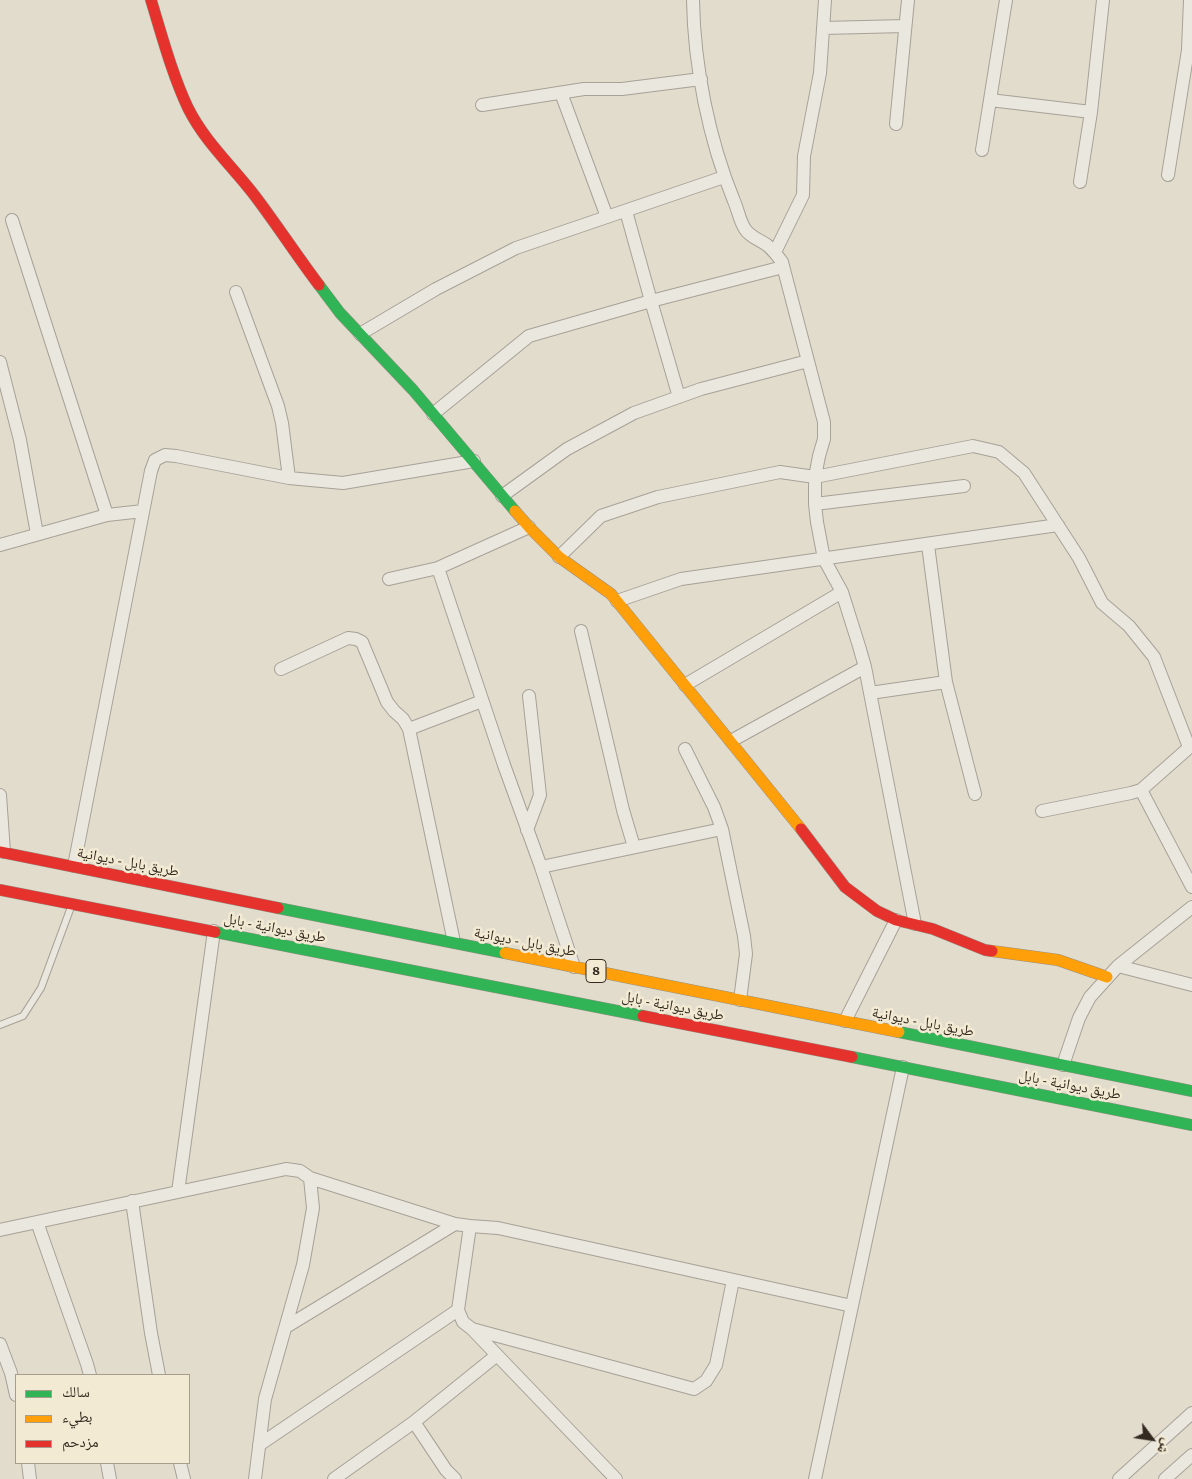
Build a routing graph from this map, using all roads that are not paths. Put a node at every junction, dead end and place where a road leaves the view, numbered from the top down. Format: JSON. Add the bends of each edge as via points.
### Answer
{"nodes":[{"id":1,"x":151,"y":0,"type":"edge"},
{"id":2,"x":693,"y":0,"type":"edge"},
{"id":3,"x":825,"y":0,"type":"edge"},
{"id":4,"x":908,"y":0,"type":"edge"},
{"id":5,"x":1006,"y":0,"type":"edge"},
{"id":6,"x":1103,"y":0,"type":"edge"},
{"id":7,"x":1190,"y":0,"type":"edge"},
{"id":8,"x":906,"y":26,"type":"junction"},
{"id":9,"x":823,"y":28,"type":"junction"},
{"id":10,"x":701,"y":79,"type":"junction"},
{"id":11,"x":561,"y":93,"type":"junction"},
{"id":12,"x":990,"y":100,"type":"junction"},
{"id":13,"x":482,"y":105,"type":"dead end"},
{"id":14,"x":1091,"y":112,"type":"junction"},
{"id":15,"x":896,"y":124,"type":"dead end"},
{"id":16,"x":982,"y":150,"type":"dead end"},
{"id":17,"x":1168,"y":175,"type":"dead end"},
{"id":18,"x":724,"y":177,"type":"junction"},
{"id":19,"x":1080,"y":182,"type":"dead end"},
{"id":20,"x":626,"y":210,"type":"junction"},
{"id":21,"x":606,"y":217,"type":"junction"},
{"id":22,"x":12,"y":220,"type":"dead end"},
{"id":23,"x":775,"y":252,"type":"junction"},
{"id":24,"x":783,"y":267,"type":"junction"},
{"id":25,"x":236,"y":292,"type":"dead end"},
{"id":26,"x":651,"y":301,"type":"junction"},
{"id":27,"x":360,"y":334,"type":"junction"},
{"id":28,"x":808,"y":361,"type":"junction"},
{"id":29,"x":0,"y":362,"type":"edge"},
{"id":30,"x":679,"y":397,"type":"junction"},
{"id":31,"x":433,"y":414,"type":"junction"},
{"id":32,"x":474,"y":461,"type":"junction"},
{"id":33,"x":815,"y":477,"type":"junction"},
{"id":34,"x":289,"y":478,"type":"junction"},
{"id":35,"x":964,"y":486,"type":"dead end"},
{"id":36,"x":502,"y":496,"type":"junction"},
{"id":37,"x":814,"y":504,"type":"junction"},
{"id":38,"x":143,"y":511,"type":"junction"},
{"id":39,"x":107,"y":515,"type":"junction"},
{"id":40,"x":1058,"y":525,"type":"junction"},
{"id":41,"x":529,"y":527,"type":"junction"},
{"id":42,"x":37,"y":534,"type":"junction"},
{"id":43,"x":0,"y":545,"type":"edge"},
{"id":44,"x":928,"y":545,"type":"junction"},
{"id":45,"x":559,"y":557,"type":"junction"},
{"id":46,"x":824,"y":559,"type":"junction"},
{"id":47,"x":438,"y":568,"type":"junction"},
{"id":48,"x":389,"y":579,"type":"dead end"},
{"id":49,"x":842,"y":592,"type":"junction"},
{"id":50,"x":617,"y":601,"type":"junction"},
{"id":51,"x":581,"y":631,"type":"dead end"},
{"id":52,"x":865,"y":667,"type":"junction"},
{"id":53,"x":281,"y":669,"type":"dead end"},
{"id":54,"x":946,"y":682,"type":"junction"},
{"id":55,"x":685,"y":685,"type":"junction"},
{"id":56,"x":870,"y":694,"type":"junction"},
{"id":57,"x":529,"y":696,"type":"dead end"},
{"id":58,"x":482,"y":701,"type":"junction"},
{"id":59,"x":409,"y":729,"type":"junction"},
{"id":60,"x":731,"y":741,"type":"junction"},
{"id":61,"x":1191,"y":746,"type":"edge"},
{"id":62,"x":685,"y":749,"type":"dead end"},
{"id":63,"x":1141,"y":790,"type":"junction"},
{"id":64,"x":975,"y":794,"type":"dead end"},
{"id":65,"x":0,"y":795,"type":"edge"},
{"id":66,"x":1042,"y":811,"type":"dead end"},
{"id":67,"x":722,"y":829,"type":"junction"},
{"id":68,"x":528,"y":830,"type":"junction"},
{"id":69,"x":634,"y":847,"type":"junction"},
{"id":70,"x":2,"y":852,"type":"edge"},
{"id":71,"x":74,"y":866,"type":"junction"},
{"id":72,"x":541,"y":867,"type":"junction"},
{"id":73,"x":1192,"y":887,"type":"edge"},
{"id":74,"x":0,"y":890,"type":"edge"},
{"id":75,"x":72,"y":904,"type":"junction"},
{"id":76,"x":1192,"y":907,"type":"edge"},
{"id":77,"x":303,"y":912,"type":"junction"},
{"id":78,"x":345,"y":920,"type":"junction"},
{"id":79,"x":896,"y":920,"type":"junction"},
{"id":80,"x":310,"y":924,"type":"dead end"},
{"id":81,"x":915,"y":924,"type":"junction"},
{"id":82,"x":332,"y":928,"type":"dead end"},
{"id":83,"x":214,"y":932,"type":"junction"},
{"id":84,"x":307,"y":939,"type":"dead end"},
{"id":85,"x":328,"y":942,"type":"dead end"},
{"id":86,"x":454,"y":942,"type":"junction"},
{"id":87,"x":294,"y":947,"type":"junction"},
{"id":88,"x":335,"y":955,"type":"junction"},
{"id":89,"x":1118,"y":966,"type":"junction"},
{"id":90,"x":574,"y":967,"type":"junction"},
{"id":91,"x":1107,"y":977,"type":"junction"},
{"id":92,"x":1192,"y":985,"type":"edge"},
{"id":93,"x":740,"y":1000,"type":"junction"},
{"id":94,"x":845,"y":1021,"type":"junction"},
{"id":95,"x":0,"y":1025,"type":"edge"},
{"id":96,"x":907,"y":1055,"type":"junction"},
{"id":97,"x":1063,"y":1065,"type":"junction"},
{"id":98,"x":1192,"y":1091,"type":"edge"},
{"id":99,"x":1192,"y":1125,"type":"edge"},
{"id":100,"x":310,"y":1178,"type":"junction"},
{"id":101,"x":178,"y":1192,"type":"junction"},
{"id":102,"x":132,"y":1201,"type":"junction"},
{"id":103,"x":36,"y":1222,"type":"junction"},
{"id":104,"x":455,"y":1224,"type":"junction"},
{"id":105,"x":470,"y":1226,"type":"junction"},
{"id":106,"x":0,"y":1230,"type":"edge"},
{"id":107,"x":734,"y":1280,"type":"junction"},
{"id":108,"x":852,"y":1306,"type":"junction"},
{"id":109,"x":458,"y":1310,"type":"junction"},
{"id":110,"x":286,"y":1327,"type":"junction"},
{"id":111,"x":472,"y":1329,"type":"junction"},
{"id":112,"x":0,"y":1344,"type":"edge"},
{"id":113,"x":497,"y":1355,"type":"junction"},
{"id":114,"x":90,"y":1374,"type":"edge"},
{"id":115,"x":159,"y":1374,"type":"edge"},
{"id":116,"x":15,"y":1391,"type":"edge"},
{"id":117,"x":1192,"y":1413,"type":"edge"},
{"id":118,"x":414,"y":1422,"type":"junction"},
{"id":119,"x":259,"y":1445,"type":"junction"},
{"id":120,"x":1192,"y":1455,"type":"edge"},
{"id":121,"x":28,"y":1464,"type":"edge"},
{"id":122,"x":107,"y":1464,"type":"edge"},
{"id":123,"x":180,"y":1464,"type":"edge"},
{"id":124,"x":30,"y":1479,"type":"edge"},
{"id":125,"x":110,"y":1479,"type":"edge"},
{"id":126,"x":184,"y":1479,"type":"edge"},
{"id":127,"x":254,"y":1479,"type":"edge"},
{"id":128,"x":334,"y":1479,"type":"edge"},
{"id":129,"x":455,"y":1479,"type":"edge"},
{"id":130,"x":616,"y":1479,"type":"edge"},
{"id":131,"x":815,"y":1479,"type":"edge"},
{"id":132,"x":1119,"y":1479,"type":"edge"},
{"id":133,"x":1165,"y":1479,"type":"edge"}],
"edges":[{"from":1,"to":27,"type":"main road","via":[[170,61],[198,127],[254,195],[340,313]]},
{"from":2,"to":10,"type":"street","via":[[693,25]]},
{"from":3,"to":9,"type":"street"},
{"from":4,"to":8,"type":"street"},
{"from":5,"to":12,"type":"street"},
{"from":6,"to":14,"type":"street"},
{"from":7,"to":17,"type":"street","via":[[1188,50]]},
{"from":8,"to":9,"type":"street"},
{"from":8,"to":15,"type":"street"},
{"from":9,"to":23,"type":"street","via":[[820,73],[804,156],[803,196]]},
{"from":10,"to":11,"type":"street"},
{"from":10,"to":18,"type":"street","via":[[705,107]]},
{"from":11,"to":13,"type":"street"},
{"from":11,"to":21,"type":"street"},
{"from":12,"to":14,"type":"street"},
{"from":12,"to":16,"type":"street"},
{"from":14,"to":19,"type":"street"},
{"from":18,"to":20,"type":"street"},
{"from":18,"to":23,"type":"street","via":[[745,229]]},
{"from":20,"to":21,"type":"street"},
{"from":20,"to":26,"type":"street"},
{"from":21,"to":27,"type":"street","via":[[516,248],[436,289]]},
{"from":22,"to":39,"type":"street"},
{"from":23,"to":24,"type":"street"},
{"from":24,"to":26,"type":"street"},
{"from":24,"to":28,"type":"street"},
{"from":25,"to":34,"type":"street","via":[[278,406]]},
{"from":26,"to":30,"type":"street"},
{"from":26,"to":31,"type":"street","via":[[529,336]]},
{"from":27,"to":31,"type":"main road"},
{"from":28,"to":30,"type":"street"},
{"from":28,"to":33,"type":"street","via":[[824,422],[824,439]]},
{"from":29,"to":42,"type":"street","via":[[20,440]]},
{"from":30,"to":36,"type":"street","via":[[634,413],[567,449]]},
{"from":31,"to":32,"type":"main road"},
{"from":32,"to":34,"type":"street","via":[[343,483]]},
{"from":32,"to":36,"type":"main road"},
{"from":33,"to":37,"type":"street"},
{"from":33,"to":40,"type":"street","via":[[974,446],[999,452],[1024,473]]},
{"from":33,"to":45,"type":"street","via":[[780,472],[658,497],[601,516]]},
{"from":34,"to":38,"type":"street","via":[[165,455],[155,460],[151,470]]},
{"from":35,"to":37,"type":"street"},
{"from":36,"to":41,"type":"main road"},
{"from":37,"to":46,"type":"street"},
{"from":38,"to":39,"type":"street"},
{"from":38,"to":71,"type":"street"},
{"from":39,"to":42,"type":"street"},
{"from":40,"to":44,"type":"street"},
{"from":40,"to":61,"type":"street","via":[[1102,603],[1129,626],[1154,657]]},
{"from":41,"to":45,"type":"main road"},
{"from":41,"to":47,"type":"street"},
{"from":42,"to":43,"type":"street"},
{"from":44,"to":46,"type":"street"},
{"from":44,"to":54,"type":"street"},
{"from":45,"to":50,"type":"main road"},
{"from":46,"to":49,"type":"street"},
{"from":46,"to":50,"type":"street","via":[[681,579]]},
{"from":47,"to":48,"type":"street"},
{"from":47,"to":58,"type":"street"},
{"from":49,"to":52,"type":"street"},
{"from":49,"to":55,"type":"street"},
{"from":50,"to":55,"type":"main road"},
{"from":51,"to":69,"type":"street"},
{"from":52,"to":56,"type":"street"},
{"from":52,"to":60,"type":"street"},
{"from":53,"to":59,"type":"street","via":[[348,638],[356,639],[362,642],[387,702]]},
{"from":54,"to":56,"type":"street"},
{"from":54,"to":64,"type":"street"},
{"from":55,"to":60,"type":"main road"},
{"from":56,"to":81,"type":"street"},
{"from":57,"to":68,"type":"street","via":[[540,795]]},
{"from":58,"to":59,"type":"street"},
{"from":58,"to":68,"type":"street"},
{"from":59,"to":86,"type":"street"},
{"from":60,"to":79,"type":"main road","via":[[845,887],[877,911]]},
{"from":61,"to":63,"type":"street"},
{"from":62,"to":67,"type":"street"},
{"from":63,"to":66,"type":"street"},
{"from":63,"to":73,"type":"street"},
{"from":65,"to":70,"type":"street"},
{"from":67,"to":69,"type":"street"},
{"from":67,"to":93,"type":"street","via":[[746,954]]},
{"from":68,"to":72,"type":"street"},
{"from":69,"to":72,"type":"street"},
{"from":70,"to":71,"type":"main road","name":"طريق بابل - ديوانية","number":"8"},
{"from":71,"to":77,"type":"main road","name":"طريق بابل - ديوانية","number":"8"},
{"from":72,"to":90,"type":"street"},
{"from":74,"to":75,"type":"main road","name":"طريق ديوانية - بابل","number":"8"},
{"from":75,"to":83,"type":"main road","name":"طريق ديوانية - بابل","number":"8"},
{"from":75,"to":95,"type":"lane","via":[[42,988],[22,1016]]},
{"from":76,"to":89,"type":"street"},
{"from":77,"to":78,"type":"main road","name":"طريق بابل - ديوانية","number":"8"},
{"from":77,"to":80,"type":"main road"},
{"from":78,"to":82,"type":"main road"},
{"from":78,"to":86,"type":"main road","name":"طريق بابل - ديوانية","number":"8"},
{"from":79,"to":81,"type":"main road"},
{"from":79,"to":94,"type":"street"},
{"from":81,"to":91,"type":"main road","via":[[985,950],[1058,960]]},
{"from":83,"to":87,"type":"main road","name":"طريق ديوانية - بابل","number":"8"},
{"from":83,"to":101,"type":"street"},
{"from":84,"to":87,"type":"main road"},
{"from":85,"to":88,"type":"main road"},
{"from":86,"to":90,"type":"main road","name":"طريق بابل - ديوانية","number":"8"},
{"from":87,"to":88,"type":"main road","name":"طريق ديوانية - بابل","number":"8"},
{"from":88,"to":96,"type":"main road","name":"طريق ديوانية - بابل","number":"8"},
{"from":89,"to":91,"type":"street"},
{"from":89,"to":92,"type":"street"},
{"from":90,"to":93,"type":"main road","name":"طريق بابل - ديوانية","number":"8"},
{"from":91,"to":97,"type":"street","via":[[1090,997],[1079,1018]]},
{"from":93,"to":94,"type":"main road","name":"طريق بابل - ديوانية","number":"8"},
{"from":94,"to":96,"type":"main road","name":"طريق بابل - ديوانية","number":"8","via":[[895,1031]]},
{"from":96,"to":97,"type":"main road","name":"طريق بابل - ديوانية","number":"8","via":[[927,1038]]},
{"from":96,"to":99,"type":"main road","name":"طريق ديوانية - بابل","number":"8"},
{"from":96,"to":108,"type":"street"},
{"from":97,"to":98,"type":"main road","name":"طريق بابل - ديوانية","number":"8"},
{"from":100,"to":101,"type":"street","via":[[300,1171],[286,1169]]},
{"from":100,"to":104,"type":"street"},
{"from":100,"to":110,"type":"street","via":[[313,1208],[304,1265]]},
{"from":101,"to":102,"type":"street"},
{"from":102,"to":103,"type":"street"},
{"from":102,"to":115,"type":"street"},
{"from":103,"to":106,"type":"street"},
{"from":103,"to":114,"type":"street"},
{"from":104,"to":105,"type":"street"},
{"from":104,"to":110,"type":"street"},
{"from":105,"to":107,"type":"street","via":[[498,1228]]},
{"from":105,"to":109,"type":"street"},
{"from":107,"to":108,"type":"street"},
{"from":107,"to":111,"type":"street","via":[[716,1366],[706,1381],[694,1389]]},
{"from":108,"to":131,"type":"street"},
{"from":109,"to":111,"type":"street","via":[[463,1322]]},
{"from":109,"to":119,"type":"street"},
{"from":110,"to":119,"type":"street","via":[[265,1399]]},
{"from":111,"to":113,"type":"street"},
{"from":112,"to":116,"type":"street"},
{"from":113,"to":118,"type":"street"},
{"from":113,"to":130,"type":"street"},
{"from":117,"to":132,"type":"street"},
{"from":118,"to":128,"type":"street"},
{"from":118,"to":129,"type":"street"},
{"from":119,"to":127,"type":"street"},
{"from":120,"to":133,"type":"street"},
{"from":121,"to":124,"type":"street"},
{"from":122,"to":125,"type":"street"},
{"from":123,"to":126,"type":"street"}]}
